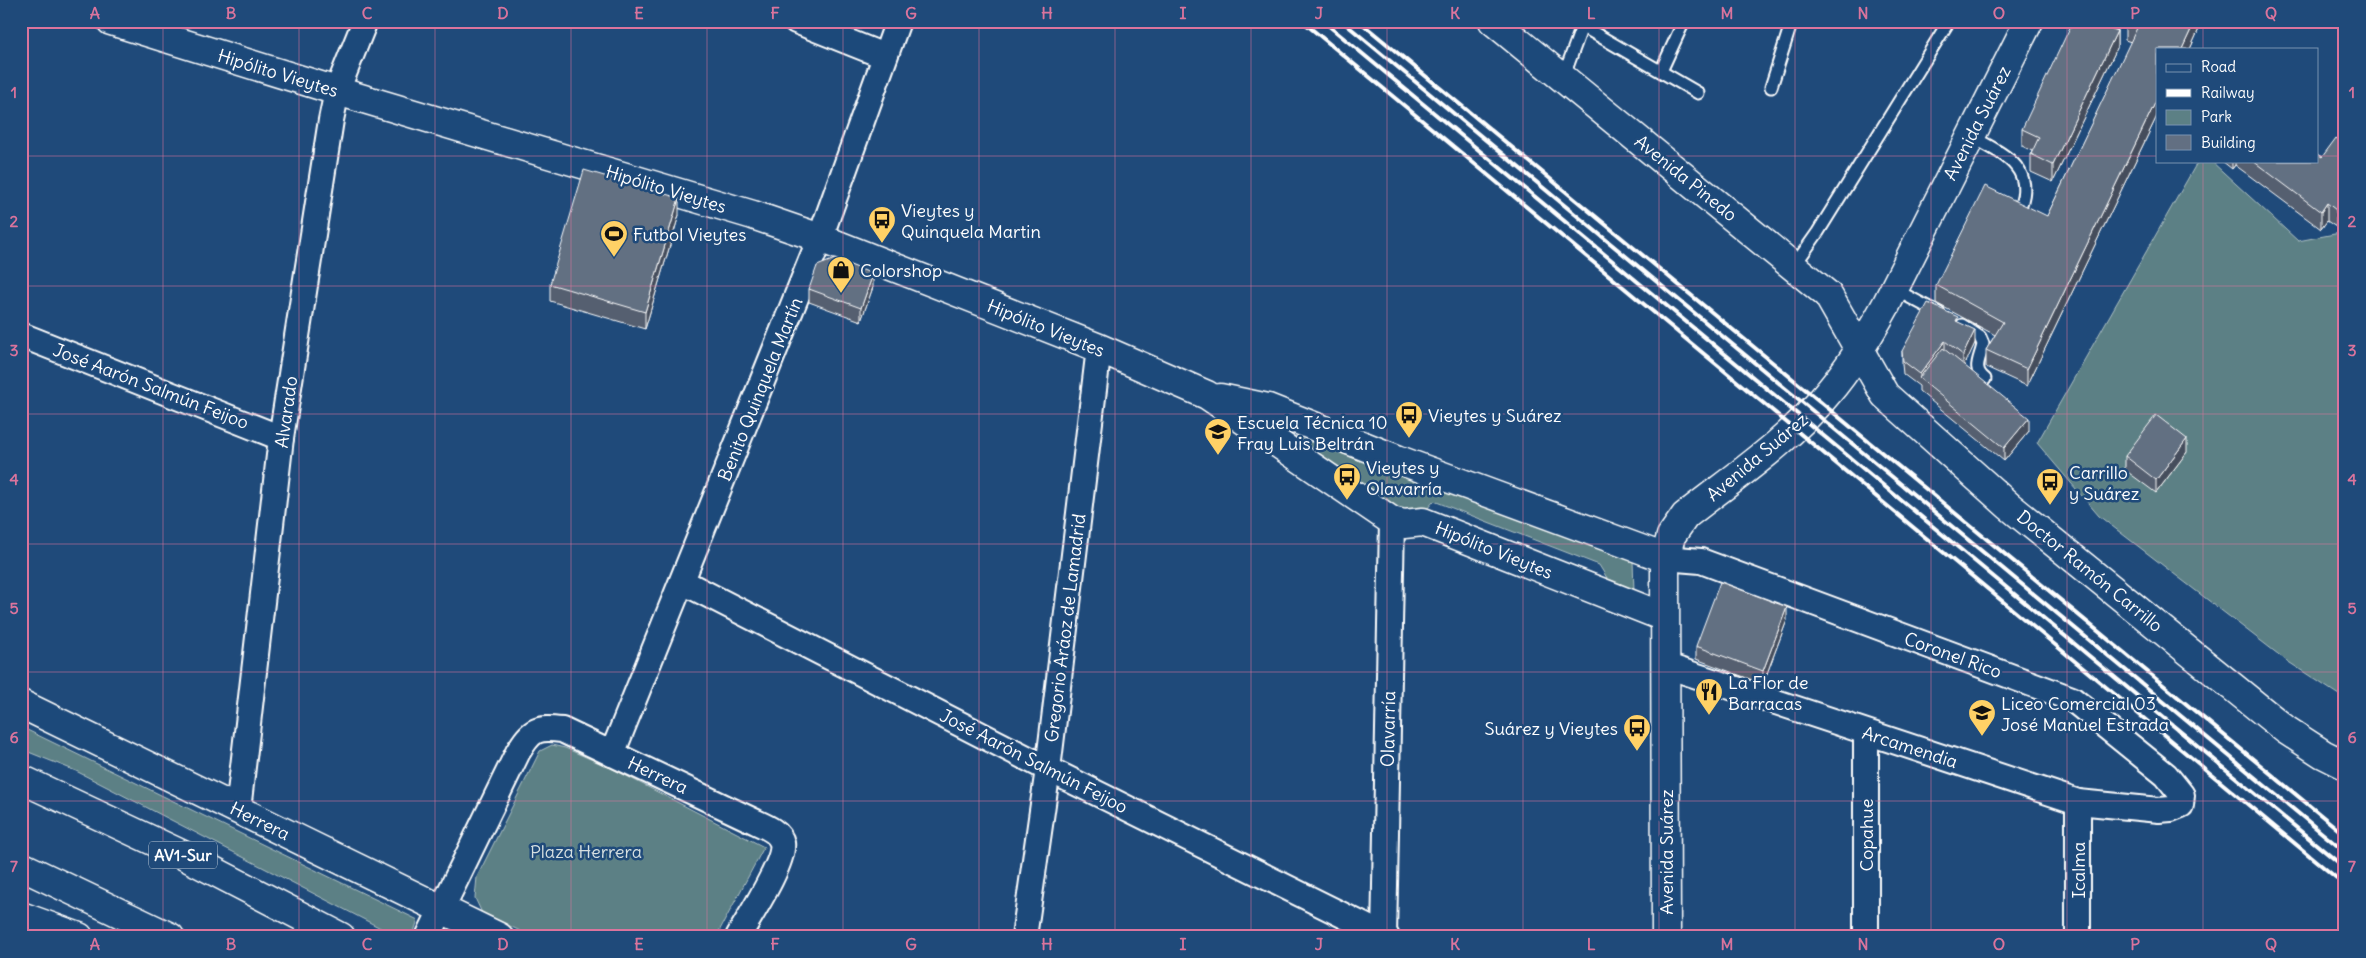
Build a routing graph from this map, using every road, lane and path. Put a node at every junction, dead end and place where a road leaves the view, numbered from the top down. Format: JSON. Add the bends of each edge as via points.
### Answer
{"nodes":[{"id":1,"x":111,"y":21,"type":"edge"},
{"id":2,"x":365,"y":21,"type":"edge"},
{"id":3,"x":796,"y":21,"type":"edge"},
{"id":4,"x":898,"y":21,"type":"edge"},
{"id":5,"x":1493,"y":21,"type":"edge"},
{"id":6,"x":1684,"y":21,"type":"edge"},
{"id":7,"x":1792,"y":21,"type":"edge"},
{"id":8,"x":1949,"y":21,"type":"edge"},
{"id":9,"x":2029,"y":21,"type":"edge"},
{"id":10,"x":1583,"y":23,"type":"edge"},
{"id":11,"x":884,"y":56,"type":"junction"},
{"id":12,"x":1661,"y":71,"type":"junction"},
{"id":13,"x":1563,"y":78,"type":"junction"},
{"id":14,"x":1771,"y":87,"type":"dead end"},
{"id":15,"x":337,"y":91,"type":"junction"},
{"id":16,"x":1698,"y":93,"type":"dead end"},
{"id":17,"x":1971,"y":136,"type":"junction"},
{"id":18,"x":2020,"y":207,"type":"edge"},
{"id":19,"x":820,"y":238,"type":"junction"},
{"id":20,"x":1794,"y":266,"type":"junction"},
{"id":21,"x":1894,"y":289,"type":"junction"},
{"id":22,"x":21,"y":335,"type":"edge"},
{"id":23,"x":1099,"y":348,"type":"junction"},
{"id":24,"x":1860,"y":350,"type":"junction"},
{"id":25,"x":1985,"y":380,"type":"edge"},
{"id":26,"x":1207,"y":395,"type":"junction"},
{"id":27,"x":281,"y":438,"type":"junction"},
{"id":28,"x":1392,"y":522,"type":"junction"},
{"id":29,"x":1665,"y":558,"type":"junction"},
{"id":30,"x":683,"y":582,"type":"junction"},
{"id":31,"x":1664,"y":617,"type":"junction"},
{"id":32,"x":1664,"y":665,"type":"junction"},
{"id":33,"x":21,"y":704,"type":"edge"},
{"id":34,"x":1866,"y":733,"type":"junction"},
{"id":35,"x":612,"y":754,"type":"junction"},
{"id":36,"x":2345,"y":765,"type":"edge"},
{"id":37,"x":1048,"y":769,"type":"junction"},
{"id":38,"x":21,"y":779,"type":"edge"},
{"id":39,"x":2078,"y":802,"type":"junction"},
{"id":40,"x":238,"y":810,"type":"junction"},
{"id":41,"x":2160,"y":810,"type":"joint"},
{"id":42,"x":21,"y":866,"type":"edge"},
{"id":43,"x":441,"y":910,"type":"junction"},
{"id":44,"x":21,"y":916,"type":"edge"},
{"id":45,"x":1385,"y":936,"type":"edge"},
{"id":46,"x":79,"y":937,"type":"edge"},
{"id":47,"x":170,"y":937,"type":"edge"},
{"id":48,"x":341,"y":937,"type":"edge"},
{"id":49,"x":428,"y":937,"type":"edge"},
{"id":50,"x":499,"y":937,"type":"edge"},
{"id":51,"x":738,"y":937,"type":"edge"},
{"id":52,"x":1024,"y":937,"type":"edge"},
{"id":53,"x":1666,"y":937,"type":"edge"},
{"id":54,"x":1866,"y":937,"type":"edge"},
{"id":55,"x":2078,"y":937,"type":"edge"}],
"edges":[{"from":1,"to":15,"type":"main road","name":"Hipólito Vieytes"},
{"from":2,"to":15,"type":"street","name":"Alvarado"},
{"from":3,"to":11,"type":"street"},
{"from":4,"to":11,"type":"street","name":"Benito Quinquela Martín"},
{"from":5,"to":13,"type":"main road","name":"Avenida Pinedo"},
{"from":6,"to":12,"type":"lane"},
{"from":7,"to":14,"type":"lane"},
{"from":8,"to":20,"type":"lane"},
{"from":9,"to":17,"type":"main road","name":"Avenida Suárez"},
{"from":10,"to":12,"type":"lane"},
{"from":10,"to":13,"type":"lane"},
{"from":11,"to":19,"type":"street","name":"Benito Quinquela Martín"},
{"from":12,"to":16,"type":"lane"},
{"from":13,"to":20,"type":"main road","name":"Avenida Pinedo"},
{"from":15,"to":19,"type":"main road","name":"Hipólito Vieytes"},
{"from":15,"to":27,"type":"street","name":"Alvarado"},
{"from":17,"to":18,"type":"lane","via":[[2015,163],[2023,178],[2025,194]]},
{"from":17,"to":21,"type":"main road","name":"Avenida Suárez"},
{"from":19,"to":23,"type":"main road","name":"Hipólito Vieytes"},
{"from":19,"to":30,"type":"street","name":"Benito Quinquela Martín"},
{"from":20,"to":24,"type":"main road","name":"Avenida Pinedo","via":[[1828,296]]},
{"from":21,"to":24,"type":"main road","name":"Avenida Suárez"},
{"from":21,"to":25,"type":"lane","via":[[1980,337],[1983,344],[1977,368]]},
{"from":22,"to":27,"type":"street","name":"José Aarón Salmún Feijoo"},
{"from":23,"to":26,"type":"main road","name":"Hipólito Vieytes"},
{"from":23,"to":37,"type":"street","name":"Gregorio Aráoz de Lamadrid"},
{"from":24,"to":29,"type":"main road","name":"Avenida Suárez","via":[[1827,394],[1792,431],[1685,516],[1674,529]]},
{"from":24,"to":36,"type":"main road","name":"Doctor Ramón Carrillo","via":[[1885,395],[2009,506],[2286,730]]},
{"from":26,"to":28,"type":"main road","name":"Hipólito Vieytes"},
{"from":26,"to":29,"type":"main road","name":"Hipólito Vieytes","via":[[1268,408]]},
{"from":27,"to":40,"type":"street","name":"Alvarado"},
{"from":28,"to":31,"type":"main road","name":"Hipólito Vieytes","via":[[1423,522]]},
{"from":28,"to":45,"type":"street","name":"Olavarría"},
{"from":29,"to":31,"type":"main road","name":"Avenida Suárez"},
{"from":29,"to":41,"type":"street","name":"Coronel Rico","via":[[1701,561],[2072,699],[2166,775],[2182,795],[2181,805]]},
{"from":30,"to":35,"type":"street","name":"Benito Quinquela Martín"},
{"from":30,"to":37,"type":"street","name":"José Aarón Salmún Feijoo"},
{"from":31,"to":32,"type":"main road","name":"Avenida Suárez"},
{"from":32,"to":34,"type":"street","name":"Arcamendia"},
{"from":32,"to":53,"type":"main road","name":"Avenida Suárez"},
{"from":33,"to":40,"type":"main road","name":"Herrera"},
{"from":34,"to":39,"type":"street","name":"Arcamendia"},
{"from":34,"to":54,"type":"street","name":"Copahue"},
{"from":35,"to":43,"type":"street","name":"Herrera","via":[[562,730],[543,728],[533,731],[518,752]]},
{"from":35,"to":51,"type":"street","name":"Herrera","via":[[771,829],[782,842],[780,860]]},
{"from":37,"to":45,"type":"street","name":"José Aarón Salmún Feijoo"},
{"from":37,"to":52,"type":"street","name":"Gregorio Aráoz de Lamadrid"},
{"from":38,"to":48,"type":"main road","number":"AV1-Sur","via":[[182,854]]},
{"from":39,"to":41,"type":"street","name":"Arcamendia"},
{"from":39,"to":55,"type":"street","name":"Icalma"},
{"from":40,"to":43,"type":"main road","name":"Herrera"},
{"from":42,"to":47,"type":"main road"},
{"from":43,"to":49,"type":"street"},
{"from":43,"to":50,"type":"main road","name":"Herrera"},
{"from":44,"to":46,"type":"main road"}]}
